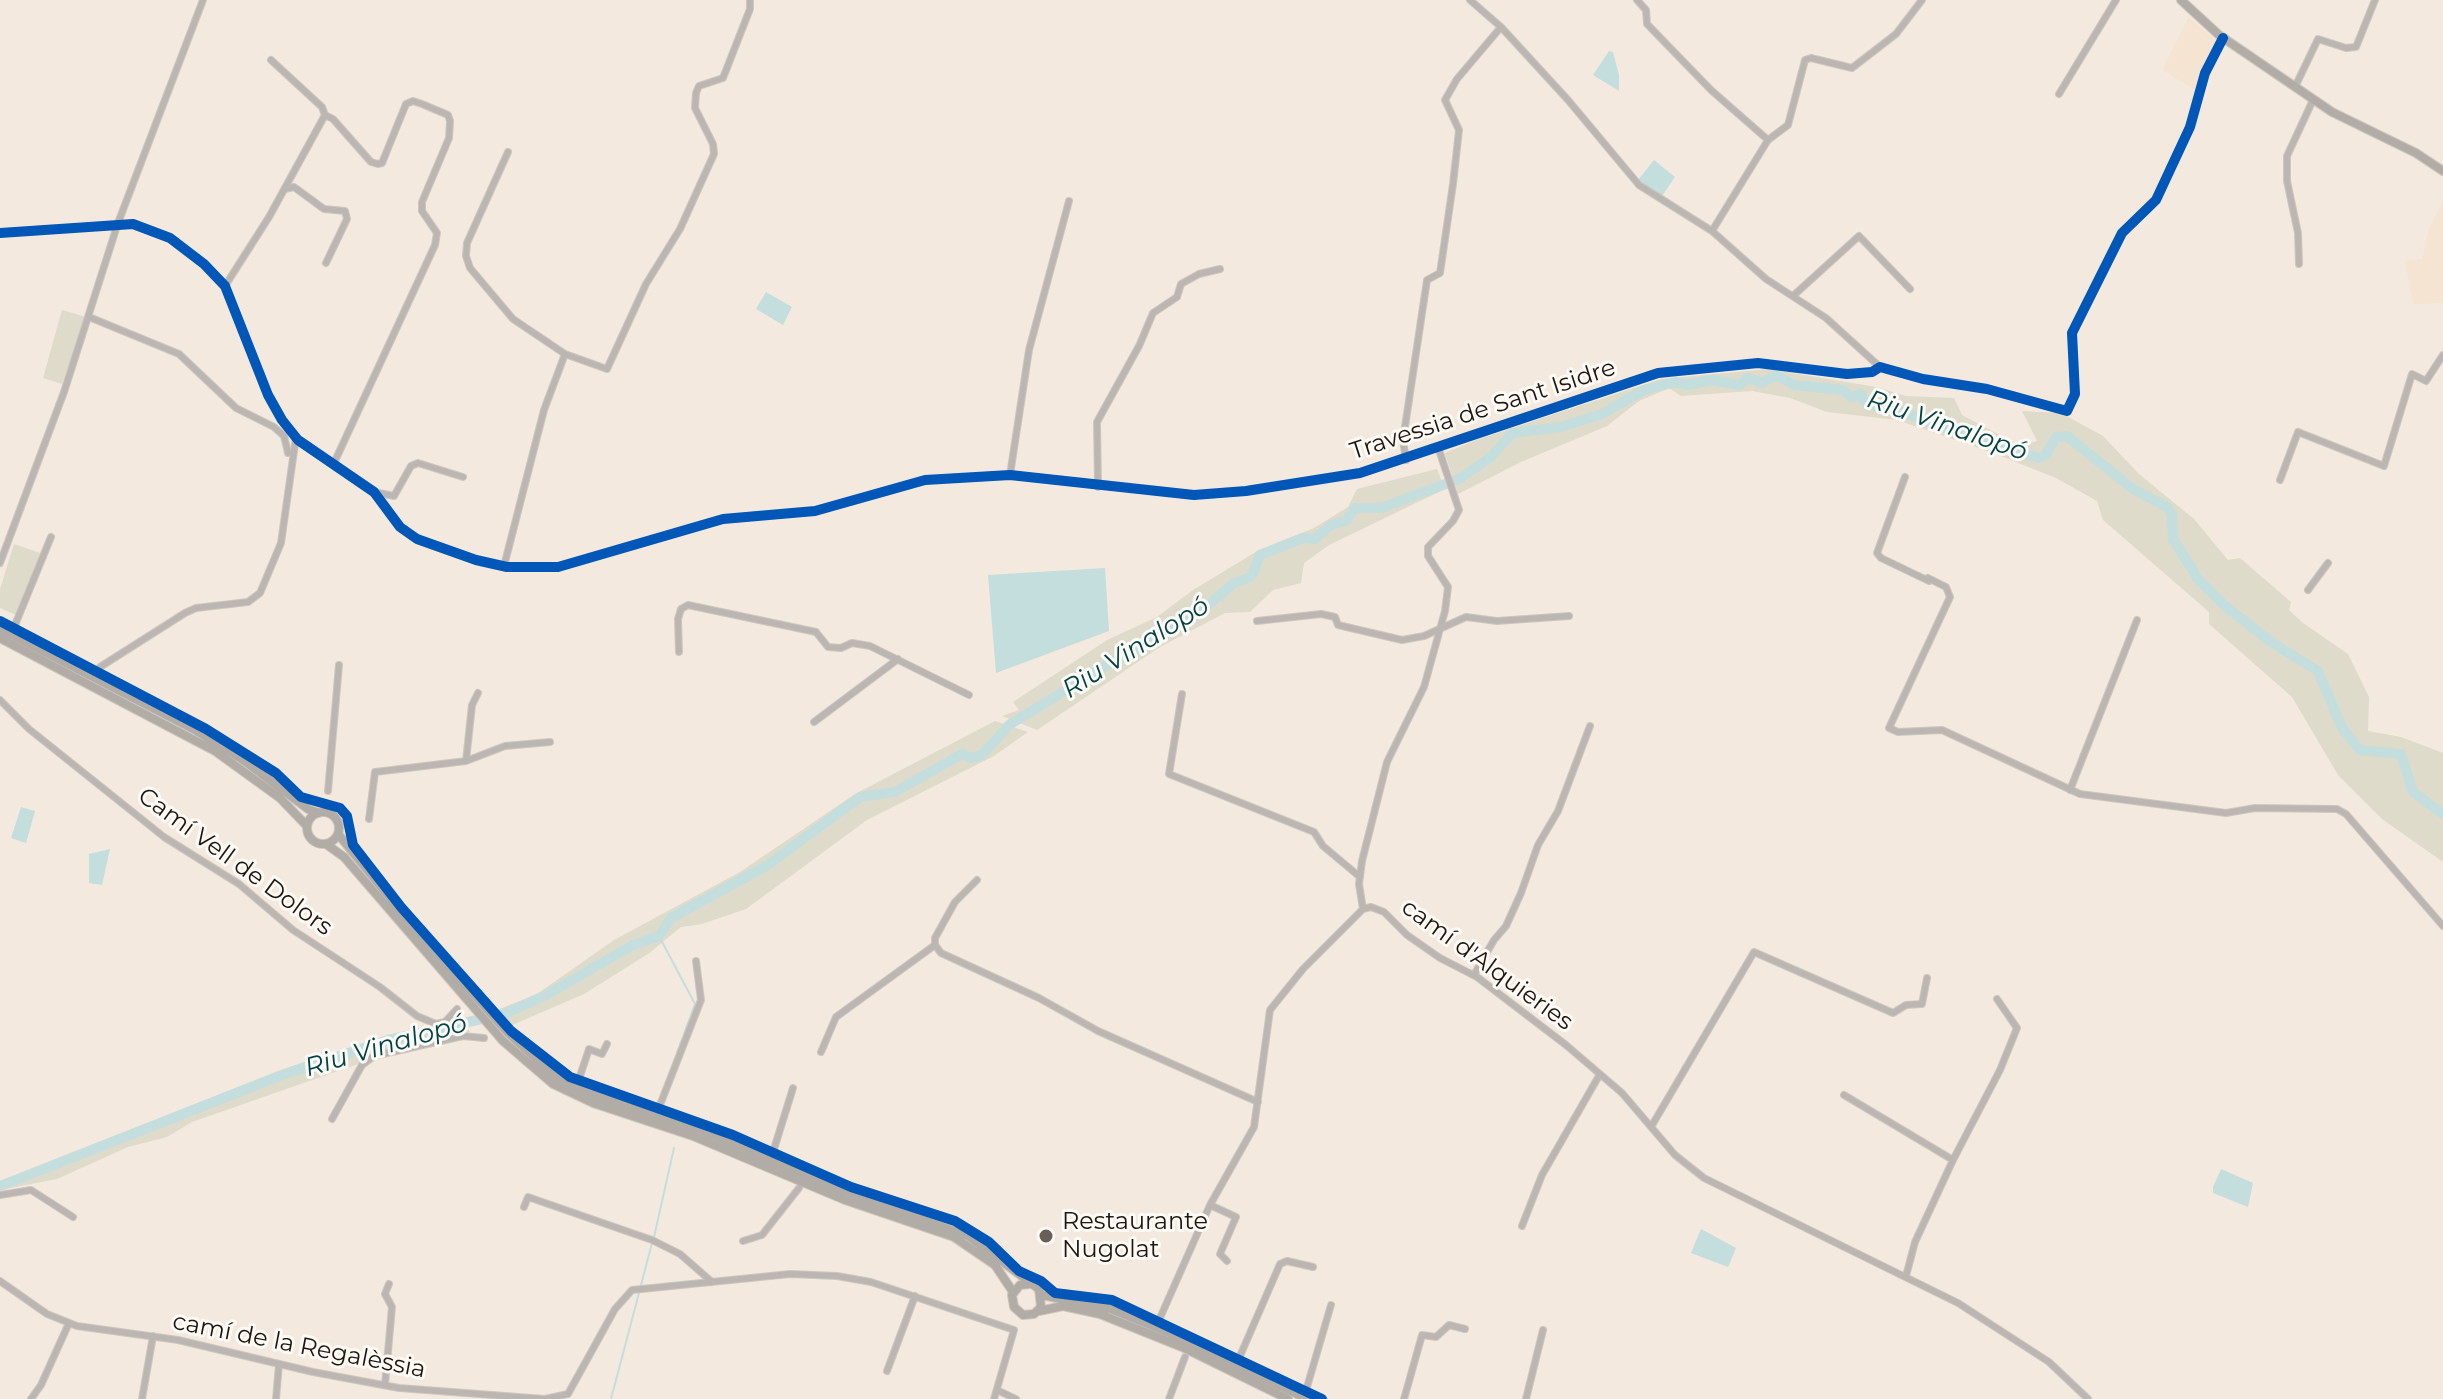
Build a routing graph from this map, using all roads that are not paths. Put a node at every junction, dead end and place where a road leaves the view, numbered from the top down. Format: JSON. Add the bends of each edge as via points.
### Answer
{"nodes":[{"id":1,"x":203,"y":0,"type":"edge"},
{"id":2,"x":750,"y":0,"type":"edge"},
{"id":3,"x":1470,"y":0,"type":"edge"},
{"id":4,"x":1637,"y":0,"type":"edge"},
{"id":5,"x":1922,"y":0,"type":"edge"},
{"id":6,"x":2116,"y":0,"type":"edge"},
{"id":7,"x":2181,"y":0,"type":"edge"},
{"id":8,"x":2375,"y":0,"type":"edge"},
{"id":9,"x":1501,"y":27,"type":"junction"},
{"id":10,"x":2223,"y":38,"type":"junction"},
{"id":11,"x":271,"y":60,"type":"dead end"},
{"id":12,"x":2295,"y":87,"type":"junction"},
{"id":13,"x":2059,"y":94,"type":"dead end"},
{"id":14,"x":2313,"y":100,"type":"junction"},
{"id":15,"x":325,"y":115,"type":"junction"},
{"id":16,"x":1768,"y":140,"type":"junction"},
{"id":17,"x":508,"y":152,"type":"dead end"},
{"id":18,"x":2443,"y":171,"type":"edge"},
{"id":19,"x":284,"y":189,"type":"junction"},
{"id":20,"x":1069,"y":201,"type":"dead end"},
{"id":21,"x":118,"y":223,"type":"junction"},
{"id":22,"x":1712,"y":231,"type":"junction"},
{"id":23,"x":0,"y":233,"type":"edge"},
{"id":24,"x":326,"y":263,"type":"dead end"},
{"id":25,"x":2299,"y":264,"type":"dead end"},
{"id":26,"x":1220,"y":269,"type":"dead end"},
{"id":27,"x":225,"y":286,"type":"junction"},
{"id":28,"x":1910,"y":289,"type":"dead end"},
{"id":29,"x":1793,"y":296,"type":"junction"},
{"id":30,"x":89,"y":317,"type":"junction"},
{"id":31,"x":565,"y":354,"type":"junction"},
{"id":32,"x":2443,"y":355,"type":"edge"},
{"id":33,"x":1880,"y":367,"type":"junction"},
{"id":34,"x":296,"y":437,"type":"junction"},
{"id":35,"x":1439,"y":450,"type":"junction"},
{"id":36,"x":1406,"y":460,"type":"junction"},
{"id":37,"x":334,"y":463,"type":"junction"},
{"id":38,"x":290,"y":469,"type":"junction"},
{"id":39,"x":1010,"y":475,"type":"junction"},
{"id":40,"x":463,"y":477,"type":"dead end"},
{"id":41,"x":1905,"y":477,"type":"dead end"},
{"id":42,"x":2280,"y":480,"type":"dead end"},
{"id":43,"x":1098,"y":487,"type":"junction"},
{"id":44,"x":374,"y":492,"type":"junction"},
{"id":45,"x":51,"y":537,"type":"dead end"},
{"id":46,"x":0,"y":563,"type":"edge"},
{"id":47,"x":2328,"y":563,"type":"dead end"},
{"id":48,"x":504,"y":566,"type":"junction"},
{"id":49,"x":2308,"y":590,"type":"dead end"},
{"id":50,"x":1569,"y":616,"type":"dead end"},
{"id":51,"x":2137,"y":620,"type":"dead end"},
{"id":52,"x":1257,"y":621,"type":"dead end"},
{"id":53,"x":15,"y":625,"type":"dead end"},
{"id":54,"x":1441,"y":627,"type":"junction"},
{"id":55,"x":0,"y":629,"type":"edge"},
{"id":56,"x":0,"y":638,"type":"edge"},
{"id":57,"x":679,"y":652,"type":"dead end"},
{"id":58,"x":898,"y":659,"type":"junction"},
{"id":59,"x":339,"y":665,"type":"dead end"},
{"id":60,"x":100,"y":667,"type":"dead end"},
{"id":61,"x":478,"y":693,"type":"dead end"},
{"id":62,"x":1182,"y":694,"type":"dead end"},
{"id":63,"x":969,"y":695,"type":"dead end"},
{"id":64,"x":0,"y":700,"type":"edge"},
{"id":65,"x":814,"y":722,"type":"dead end"},
{"id":66,"x":1590,"y":726,"type":"dead end"},
{"id":67,"x":550,"y":742,"type":"dead end"},
{"id":68,"x":466,"y":761,"type":"junction"},
{"id":69,"x":2070,"y":790,"type":"junction"},
{"id":70,"x":328,"y":791,"type":"dead end"},
{"id":71,"x":319,"y":813,"type":"junction"},
{"id":72,"x":369,"y":819,"type":"dead end"},
{"id":73,"x":307,"y":826,"type":"junction"},
{"id":74,"x":338,"y":834,"type":"junction"},
{"id":75,"x":326,"y":844,"type":"junction"},
{"id":76,"x":1360,"y":877,"type":"junction"},
{"id":77,"x":977,"y":880,"type":"dead end"},
{"id":78,"x":1363,"y":909,"type":"junction"},
{"id":79,"x":2443,"y":926,"type":"edge"},
{"id":80,"x":935,"y":945,"type":"junction"},
{"id":81,"x":696,"y":961,"type":"dead end"},
{"id":82,"x":1474,"y":975,"type":"junction"},
{"id":83,"x":1927,"y":978,"type":"dead end"},
{"id":84,"x":1997,"y":999,"type":"dead end"},
{"id":85,"x":474,"y":1001,"type":"junction"},
{"id":86,"x":457,"y":1009,"type":"dead end"},
{"id":87,"x":484,"y":1038,"type":"dead end"},
{"id":88,"x":506,"y":1038,"type":"junction"},
{"id":89,"x":607,"y":1044,"type":"dead end"},
{"id":90,"x":821,"y":1052,"type":"dead end"},
{"id":91,"x":1600,"y":1074,"type":"junction"},
{"id":92,"x":580,"y":1076,"type":"dead end"},
{"id":93,"x":793,"y":1088,"type":"dead end"},
{"id":94,"x":1844,"y":1095,"type":"dead end"},
{"id":95,"x":1258,"y":1102,"type":"junction"},
{"id":96,"x":660,"y":1105,"type":"dead end"},
{"id":97,"x":332,"y":1119,"type":"dead end"},
{"id":98,"x":1651,"y":1127,"type":"junction"},
{"id":99,"x":774,"y":1149,"type":"dead end"},
{"id":100,"x":1953,"y":1160,"type":"junction"},
{"id":101,"x":799,"y":1188,"type":"dead end"},
{"id":102,"x":0,"y":1195,"type":"edge"},
{"id":103,"x":1210,"y":1205,"type":"junction"},
{"id":104,"x":524,"y":1207,"type":"dead end"},
{"id":105,"x":73,"y":1217,"type":"dead end"},
{"id":106,"x":1522,"y":1226,"type":"dead end"},
{"id":107,"x":743,"y":1241,"type":"dead end"},
{"id":108,"x":1227,"y":1261,"type":"dead end"},
{"id":109,"x":1313,"y":1267,"type":"dead end"},
{"id":110,"x":1906,"y":1276,"type":"junction"},
{"id":111,"x":0,"y":1281,"type":"edge"},
{"id":112,"x":712,"y":1282,"type":"junction"},
{"id":113,"x":389,"y":1284,"type":"dead end"},
{"id":114,"x":1030,"y":1284,"type":"junction"},
{"id":115,"x":1013,"y":1292,"type":"junction"},
{"id":116,"x":1042,"y":1295,"type":"junction"},
{"id":117,"x":915,"y":1296,"type":"junction"},
{"id":118,"x":1331,"y":1305,"type":"dead end"},
{"id":119,"x":1038,"y":1311,"type":"junction"},
{"id":120,"x":1160,"y":1318,"type":"dead end"},
{"id":121,"x":69,"y":1323,"type":"junction"},
{"id":122,"x":1465,"y":1329,"type":"dead end"},
{"id":123,"x":1543,"y":1330,"type":"dead end"},
{"id":124,"x":153,"y":1336,"type":"junction"},
{"id":125,"x":1240,"y":1356,"type":"dead end"},
{"id":126,"x":1185,"y":1357,"type":"dead end"},
{"id":127,"x":279,"y":1364,"type":"junction"},
{"id":128,"x":887,"y":1371,"type":"dead end"},
{"id":129,"x":385,"y":1385,"type":"junction"},
{"id":130,"x":1307,"y":1387,"type":"dead end"},
{"id":131,"x":413,"y":1389,"type":"junction"},
{"id":132,"x":997,"y":1390,"type":"junction"},
{"id":133,"x":560,"y":1398,"type":"edge"},
{"id":134,"x":31,"y":1399,"type":"edge"},
{"id":135,"x":142,"y":1399,"type":"edge"},
{"id":136,"x":276,"y":1399,"type":"edge"},
{"id":137,"x":412,"y":1399,"type":"edge"},
{"id":138,"x":994,"y":1399,"type":"edge"},
{"id":139,"x":1016,"y":1399,"type":"edge"},
{"id":140,"x":1169,"y":1399,"type":"edge"},
{"id":141,"x":1288,"y":1399,"type":"edge"},
{"id":142,"x":1307,"y":1399,"type":"edge"},
{"id":143,"x":1404,"y":1399,"type":"edge"},
{"id":144,"x":1526,"y":1399,"type":"edge"},
{"id":145,"x":2088,"y":1399,"type":"edge"}],
"edges":[{"from":1,"to":21,"type":"street"},
{"from":2,"to":31,"type":"street","via":[[723,78],[699,86],[696,93],[695,108],[714,154],[617,351],[607,369]]},
{"from":3,"to":9,"type":"street"},
{"from":4,"to":16,"type":"street","via":[[1646,10],[1647,24]]},
{"from":5,"to":16,"type":"street","via":[[1896,34],[1852,68],[1805,60],[1788,125]]},
{"from":6,"to":13,"type":"street"},
{"from":7,"to":10,"type":"main road"},
{"from":8,"to":12,"type":"street","via":[[2356,47],[2318,39]]},
{"from":9,"to":22,"type":"street","via":[[1639,185]]},
{"from":9,"to":36,"type":"street","via":[[1445,100],[1459,130],[1440,273],[1427,280],[1403,440]]},
{"from":10,"to":12,"type":"main road"},
{"from":10,"to":33,"type":"street","name":"Travessia de Sant Isidre","via":[[2156,200],[2122,233],[2072,333],[2075,394],[2067,411]]},
{"from":11,"to":15,"type":"street"},
{"from":12,"to":14,"type":"main road"},
{"from":14,"to":18,"type":"main road"},
{"from":14,"to":25,"type":"street","via":[[2287,156]]},
{"from":15,"to":19,"type":"street"},
{"from":15,"to":37,"type":"street","via":[[378,164],[406,104],[422,104],[448,115],[450,121],[449,138],[422,202],[437,233],[435,245]]},
{"from":16,"to":22,"type":"street"},
{"from":17,"to":31,"type":"street","via":[[466,256],[513,319]]},
{"from":19,"to":24,"type":"street","via":[[294,187],[324,209],[345,211],[347,219]]},
{"from":19,"to":27,"type":"street"},
{"from":20,"to":39,"type":"street","via":[[1029,350]]},
{"from":21,"to":23,"type":"street","name":"Travessia de Sant Isidre"},
{"from":21,"to":27,"type":"street","name":"Travessia de Sant Isidre","via":[[150,228],[170,238]]},
{"from":21,"to":30,"type":"street"},
{"from":22,"to":29,"type":"street"},
{"from":26,"to":43,"type":"street","via":[[1181,284],[1177,297],[1153,313],[1097,422]]},
{"from":27,"to":34,"type":"street","name":"Travessia de Sant Isidre","via":[[268,395]]},
{"from":28,"to":29,"type":"street","via":[[1859,236]]},
{"from":29,"to":33,"type":"street"},
{"from":30,"to":38,"type":"street","via":[[179,354],[236,408],[284,436]]},
{"from":30,"to":46,"type":"street"},
{"from":31,"to":48,"type":"street","via":[[544,410]]},
{"from":32,"to":42,"type":"street","via":[[2426,381],[2412,374],[2384,466],[2298,432]]},
{"from":33,"to":35,"type":"street","name":"Travessia de Sant Isidre","via":[[1847,374],[1758,363],[1658,373]]},
{"from":34,"to":37,"type":"street","name":"Travessia de Sant Isidre"},
{"from":34,"to":38,"type":"street"},
{"from":35,"to":36,"type":"street","name":"Travessia de Sant Isidre"},
{"from":35,"to":54,"type":"street","via":[[1457,515],[1428,547],[1428,556],[1448,587]]},
{"from":36,"to":43,"type":"street","name":"Travessia de Sant Isidre","via":[[1360,473],[1246,491],[1194,495]]},
{"from":37,"to":44,"type":"street","name":"Travessia de Sant Isidre"},
{"from":38,"to":60,"type":"street","via":[[281,543],[260,593],[248,602],[185,613]]},
{"from":39,"to":43,"type":"street","name":"Travessia de Sant Isidre"},
{"from":39,"to":48,"type":"street","name":"Travessia de Sant Isidre","via":[[925,480],[815,511],[723,519],[558,567]]},
{"from":40,"to":44,"type":"street","via":[[418,463],[394,496]]},
{"from":41,"to":69,"type":"street","via":[[1877,553],[1946,587],[1950,597],[1889,728],[1942,730]]},
{"from":44,"to":48,"type":"street","name":"Travessia de Sant Isidre","via":[[400,527],[417,539]]},
{"from":45,"to":53,"type":"street"},
{"from":47,"to":49,"type":"street"},
{"from":50,"to":54,"type":"street","via":[[1497,621],[1466,617]]},
{"from":51,"to":69,"type":"street"},
{"from":52,"to":54,"type":"street","via":[[1321,614],[1335,617],[1338,625],[1402,640]]},
{"from":54,"to":76,"type":"street","via":[[1424,687],[1390,753]]},
{"from":55,"to":71,"type":"main road","via":[[195,730]]},
{"from":56,"to":73,"type":"main road","via":[[215,751],[280,798]]},
{"from":57,"to":58,"type":"street","via":[[678,619],[688,605],[816,632],[828,647],[870,646]]},
{"from":58,"to":63,"type":"street"},
{"from":58,"to":65,"type":"street"},
{"from":59,"to":70,"type":"street"},
{"from":61,"to":68,"type":"street"},
{"from":62,"to":76,"type":"street","via":[[1169,774],[1314,832]]},
{"from":64,"to":86,"type":"street","name":"Camí Vell de Dolors","via":[[164,837],[239,884],[293,930],[417,1016],[436,1024]]},
{"from":66,"to":82,"type":"street","via":[[1516,904]]},
{"from":67,"to":68,"type":"street","via":[[505,746]]},
{"from":68,"to":72,"type":"street","via":[[375,772]]},
{"from":69,"to":79,"type":"street","via":[[2226,813],[2337,809]]},
{"from":71,"to":73,"type":"main road"},
{"from":71,"to":74,"type":"main road","via":[[333,816]]},
{"from":73,"to":75,"type":"main road","via":[[311,839]]},
{"from":74,"to":75,"type":"main road"},
{"from":74,"to":85,"type":"main road"},
{"from":75,"to":85,"type":"main road","via":[[344,857]]},
{"from":76,"to":78,"type":"street"},
{"from":77,"to":80,"type":"street","via":[[955,902]]},
{"from":78,"to":82,"type":"street","name":"camí d'Alquieries","via":[[1384,912],[1407,935]]},
{"from":78,"to":95,"type":"street","name":"camí d'Alquieries","via":[[1270,1010]]},
{"from":80,"to":90,"type":"street","via":[[836,1017]]},
{"from":80,"to":95,"type":"street","via":[[941,953],[1098,1031]]},
{"from":81,"to":96,"type":"street","via":[[701,1000]]},
{"from":82,"to":91,"type":"street","name":"camí d'Alquieries"},
{"from":83,"to":98,"type":"street","via":[[1922,1004],[1893,1013],[1754,952]]},
{"from":84,"to":100,"type":"street","via":[[2017,1028]]},
{"from":85,"to":88,"type":"main road"},
{"from":87,"to":97,"type":"street","via":[[463,1036],[374,1056],[362,1065]]},
{"from":88,"to":114,"type":"main road","via":[[574,1087],[956,1230]]},
{"from":88,"to":115,"type":"main road","via":[[541,1076],[578,1097],[954,1237],[995,1265]]},
{"from":89,"to":92,"type":"street","via":[[602,1054],[589,1049]]},
{"from":91,"to":98,"type":"street","name":"camí d'Alquieries"},
{"from":91,"to":106,"type":"street","via":[[1542,1175]]},
{"from":93,"to":99,"type":"street"},
{"from":94,"to":100,"type":"street"},
{"from":95,"to":103,"type":"street","name":"camí d'Alquieries","via":[[1254,1127]]},
{"from":98,"to":110,"type":"street","name":"camí d'Alquieries","via":[[1704,1178]]},
{"from":100,"to":110,"type":"street","via":[[1915,1242]]},
{"from":101,"to":107,"type":"street","via":[[762,1235]]},
{"from":102,"to":105,"type":"street","via":[[31,1190]]},
{"from":103,"to":108,"type":"street","via":[[1236,1217],[1220,1254]]},
{"from":103,"to":120,"type":"street","name":"camí d'Alquieries"},
{"from":104,"to":112,"type":"street","via":[[528,1197],[652,1240],[680,1254]]},
{"from":109,"to":125,"type":"street","via":[[1280,1264]]},
{"from":110,"to":145,"type":"street","name":"camí d'Alquieries","via":[[2010,1335]]},
{"from":111,"to":121,"type":"street","name":"camí de la Regalèssia"},
{"from":112,"to":117,"type":"street","name":"camí de la Regalèssia","via":[[811,1274],[871,1282]]},
{"from":112,"to":133,"type":"street","name":"camí de la Regalèssia","via":[[642,1287],[625,1296],[568,1394]]},
{"from":113,"to":129,"type":"street"},
{"from":114,"to":115,"type":"main road"},
{"from":114,"to":116,"type":"main road"},
{"from":115,"to":119,"type":"main road","via":[[1011,1300],[1019,1313]]},
{"from":116,"to":119,"type":"main road"},
{"from":116,"to":142,"type":"main road","via":[[1111,1309]]},
{"from":117,"to":128,"type":"street"},
{"from":117,"to":132,"type":"street","name":"camí de la Regalèssia","via":[[1014,1330]]},
{"from":118,"to":130,"type":"street"},
{"from":119,"to":141,"type":"main road","via":[[1063,1306],[1100,1314]]},
{"from":121,"to":124,"type":"street","name":"camí de la Regalèssia"},
{"from":121,"to":134,"type":"street"},
{"from":122,"to":143,"type":"street","via":[[1449,1325],[1436,1337],[1422,1335]]},
{"from":123,"to":144,"type":"street"},
{"from":124,"to":127,"type":"street","name":"camí de la Regalèssia"},
{"from":124,"to":135,"type":"street"},
{"from":126,"to":140,"type":"street"},
{"from":127,"to":129,"type":"street","name":"camí de la Regalèssia"},
{"from":127,"to":136,"type":"street"},
{"from":129,"to":131,"type":"street","name":"camí de la Regalèssia"},
{"from":131,"to":133,"type":"street","name":"camí de la Regalèssia"},
{"from":131,"to":137,"type":"street"},
{"from":132,"to":138,"type":"street"},
{"from":132,"to":139,"type":"street"}]}
